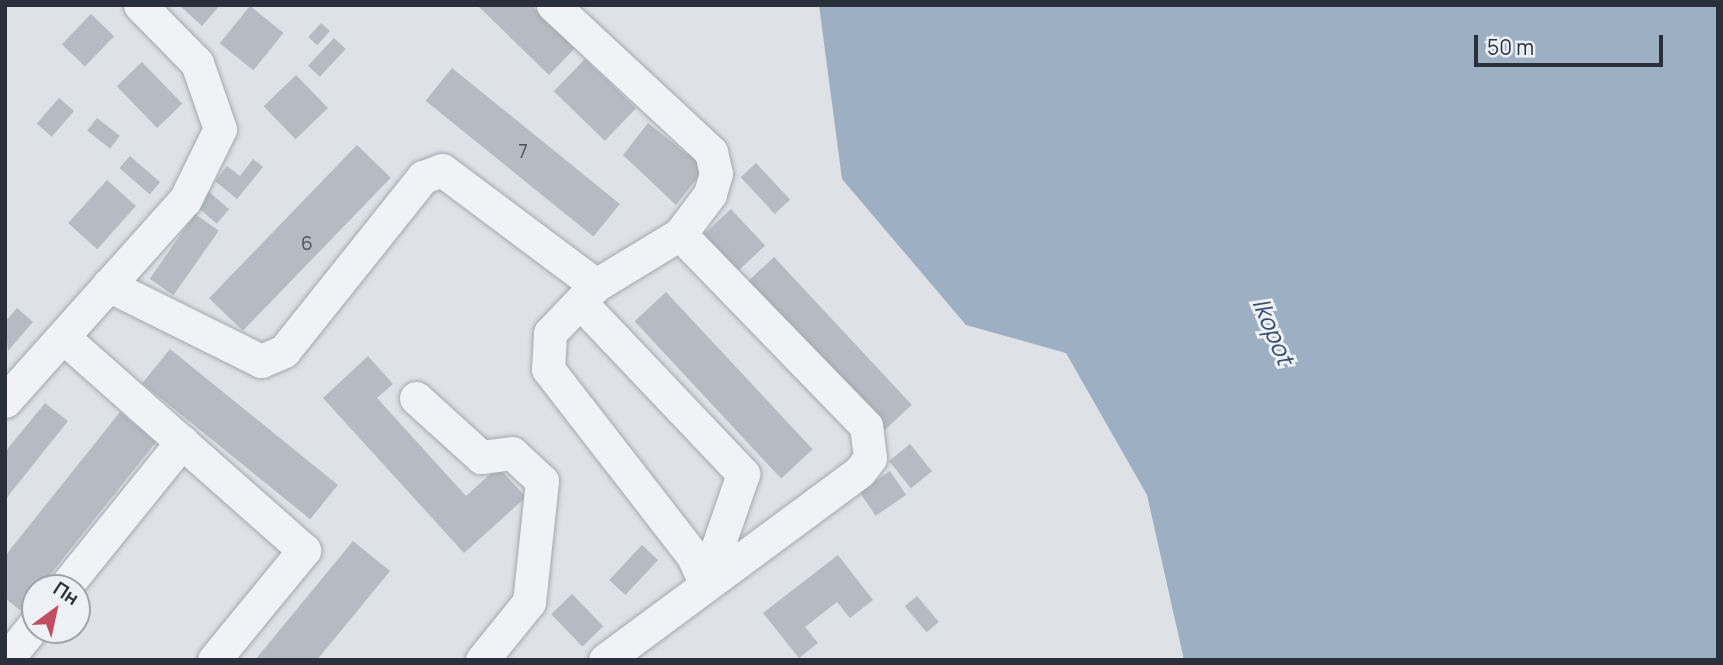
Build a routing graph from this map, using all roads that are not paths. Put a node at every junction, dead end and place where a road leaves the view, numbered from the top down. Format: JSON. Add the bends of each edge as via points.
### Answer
{"nodes":[{"id":1,"x":140,"y":5,"type":"edge"},
{"id":2,"x":553,"y":5,"type":"edge"},
{"id":3,"x":680,"y":234,"type":"junction"},
{"id":4,"x":108,"y":285,"type":"junction"},
{"id":5,"x":588,"y":294,"type":"junction"},
{"id":6,"x":63,"y":337,"type":"junction"},
{"id":7,"x":6,"y":398,"type":"edge"},
{"id":8,"x":416,"y":398,"type":"dead end"},
{"id":9,"x":182,"y":442,"type":"junction"},
{"id":10,"x":75,"y":574,"type":"edge"},
{"id":11,"x":705,"y":583,"type":"junction"},
{"id":12,"x":21,"y":641,"type":"edge"},
{"id":13,"x":10,"y":655,"type":"edge"},
{"id":14,"x":214,"y":660,"type":"edge"},
{"id":15,"x":482,"y":660,"type":"edge"},
{"id":16,"x":605,"y":660,"type":"edge"}],
"edges":[{"from":1,"to":4,"type":"street","via":[[197,63],[220,130],[185,200]]},
{"from":2,"to":3,"type":"street","via":[[711,152],[716,173],[710,194]]},
{"from":3,"to":5,"type":"street"},
{"from":3,"to":11,"type":"street","via":[[866,426],[870,444],[860,471]]},
{"from":4,"to":5,"type":"street","via":[[261,361],[284,351],[424,177],[442,170]]},
{"from":4,"to":6,"type":"street"},
{"from":5,"to":11,"type":"street","via":[[743,474]]},
{"from":5,"to":11,"type":"street","via":[[550,333],[548,369],[693,556]]},
{"from":6,"to":7,"type":"street"},
{"from":6,"to":9,"type":"street"},
{"from":8,"to":15,"type":"street","via":[[481,457],[512,453],[542,481],[529,602]]},
{"from":9,"to":10,"type":"street"},
{"from":9,"to":14,"type":"street","via":[[304,550]]},
{"from":11,"to":16,"type":"street"},
{"from":12,"to":13,"type":"street"}]}
